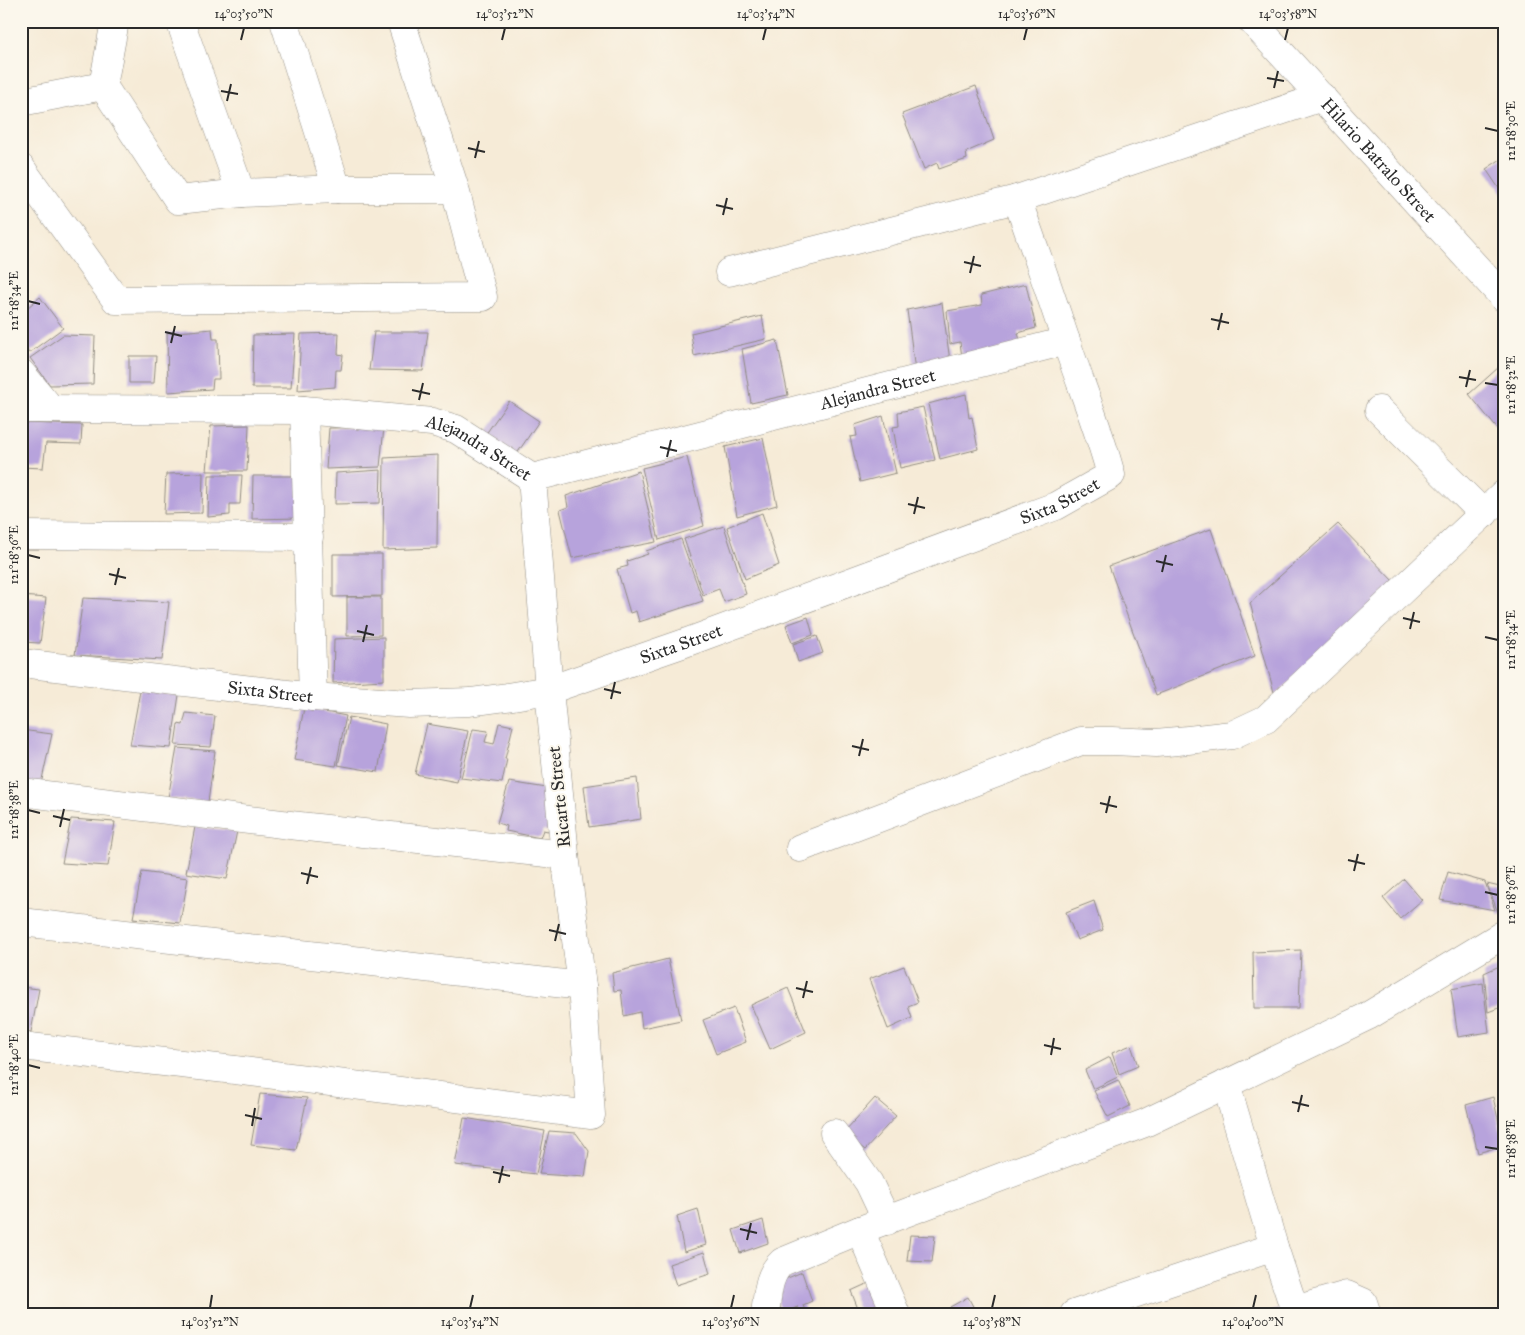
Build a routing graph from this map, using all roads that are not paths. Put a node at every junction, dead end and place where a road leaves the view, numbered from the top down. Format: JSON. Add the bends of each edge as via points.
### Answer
{"nodes":[{"id":1,"x":115,"y":21,"type":"edge"},
{"id":2,"x":180,"y":21,"type":"edge"},
{"id":3,"x":284,"y":21,"type":"edge"},
{"id":4,"x":401,"y":21,"type":"edge"},
{"id":5,"x":1252,"y":21,"type":"edge"},
{"id":6,"x":103,"y":86,"type":"junction"},
{"id":7,"x":1322,"y":97,"type":"junction"},
{"id":8,"x":21,"y":102,"type":"edge"},
{"id":9,"x":21,"y":168,"type":"edge"},
{"id":10,"x":337,"y":189,"type":"junction"},
{"id":11,"x":455,"y":189,"type":"junction"},
{"id":12,"x":241,"y":193,"type":"junction"},
{"id":13,"x":1017,"y":199,"type":"junction"},
{"id":14,"x":729,"y":272,"type":"dead end"},
{"id":15,"x":1504,"y":298,"type":"edge"},
{"id":16,"x":1066,"y":341,"type":"junction"},
{"id":17,"x":21,"y":372,"type":"edge"},
{"id":18,"x":21,"y":408,"type":"edge"},
{"id":19,"x":51,"y":409,"type":"junction"},
{"id":20,"x":304,"y":410,"type":"junction"},
{"id":21,"x":1379,"y":410,"type":"dead end"},
{"id":22,"x":532,"y":478,"type":"junction"},
{"id":23,"x":1504,"y":494,"type":"edge"},
{"id":24,"x":1484,"y":514,"type":"junction"},
{"id":25,"x":21,"y":535,"type":"edge"},
{"id":26,"x":309,"y":537,"type":"junction"},
{"id":27,"x":21,"y":664,"type":"edge"},
{"id":28,"x":549,"y":690,"type":"junction"},
{"id":29,"x":313,"y":697,"type":"junction"},
{"id":30,"x":21,"y":792,"type":"edge"},
{"id":31,"x":800,"y":848,"type":"dead end"},
{"id":32,"x":565,"y":855,"type":"junction"},
{"id":33,"x":21,"y":922,"type":"edge"},
{"id":34,"x":1504,"y":934,"type":"edge"},
{"id":35,"x":582,"y":986,"type":"junction"},
{"id":36,"x":21,"y":1046,"type":"edge"},
{"id":37,"x":1226,"y":1084,"type":"junction"},
{"id":38,"x":834,"y":1133,"type":"dead end"},
{"id":39,"x":887,"y":1221,"type":"junction"},
{"id":40,"x":860,"y":1230,"type":"junction"},
{"id":41,"x":1274,"y":1246,"type":"junction"},
{"id":42,"x":1295,"y":1312,"type":"edge"},
{"id":43,"x":765,"y":1314,"type":"edge"},
{"id":44,"x":896,"y":1314,"type":"edge"},
{"id":45,"x":1074,"y":1314,"type":"edge"},
{"id":46,"x":1367,"y":1314,"type":"edge"}],
"edges":[{"from":1,"to":6,"type":"street"},
{"from":2,"to":12,"type":"street"},
{"from":3,"to":10,"type":"street"},
{"from":4,"to":11,"type":"street"},
{"from":5,"to":7,"type":"street","name":"Hilario Batralo Street"},
{"from":6,"to":8,"type":"street"},
{"from":6,"to":12,"type":"street","via":[[178,200]]},
{"from":7,"to":13,"type":"street"},
{"from":7,"to":15,"type":"street","name":"Hilario Batralo Street"},
{"from":9,"to":11,"type":"street","via":[[116,300],[483,296]]},
{"from":10,"to":11,"type":"street"},
{"from":10,"to":12,"type":"street"},
{"from":13,"to":14,"type":"street"},
{"from":13,"to":16,"type":"street","name":"Sixta Street"},
{"from":16,"to":22,"type":"street","name":"Alejandra Street"},
{"from":16,"to":28,"type":"street","name":"Sixta Street","via":[[1101,438],[1111,476],[1056,506]]},
{"from":17,"to":19,"type":"street"},
{"from":18,"to":19,"type":"street","name":"Alejandra Street"},
{"from":19,"to":20,"type":"street","name":"Alejandra Street"},
{"from":20,"to":22,"type":"street","name":"Alejandra Street","via":[[432,422],[456,429]]},
{"from":20,"to":26,"type":"street"},
{"from":21,"to":24,"type":"street"},
{"from":22,"to":28,"type":"street","name":"Ricarte Street"},
{"from":23,"to":24,"type":"street"},
{"from":24,"to":31,"type":"street","via":[[1266,719],[1232,735],[1156,744],[1081,741]]},
{"from":25,"to":26,"type":"street"},
{"from":26,"to":29,"type":"street"},
{"from":27,"to":29,"type":"street","name":"Sixta Street"},
{"from":28,"to":29,"type":"street","name":"Sixta Street","via":[[470,702],[409,704]]},
{"from":28,"to":32,"type":"street","name":"Ricarte Street"},
{"from":30,"to":32,"type":"street"},
{"from":32,"to":35,"type":"street","name":"Ricarte Street"},
{"from":33,"to":35,"type":"street"},
{"from":34,"to":37,"type":"street","via":[[1368,1016]]},
{"from":35,"to":36,"type":"street","name":"Ricarte Street","via":[[590,1115]]},
{"from":37,"to":39,"type":"street","via":[[1145,1123]]},
{"from":37,"to":41,"type":"street"},
{"from":38,"to":39,"type":"street","via":[[869,1183]]},
{"from":39,"to":40,"type":"street"},
{"from":40,"to":43,"type":"street","via":[[782,1262],[774,1269]]},
{"from":40,"to":44,"type":"street"},
{"from":41,"to":42,"type":"street"},
{"from":41,"to":45,"type":"street"},
{"from":42,"to":46,"type":"street","via":[[1347,1295],[1363,1302]]}]}
